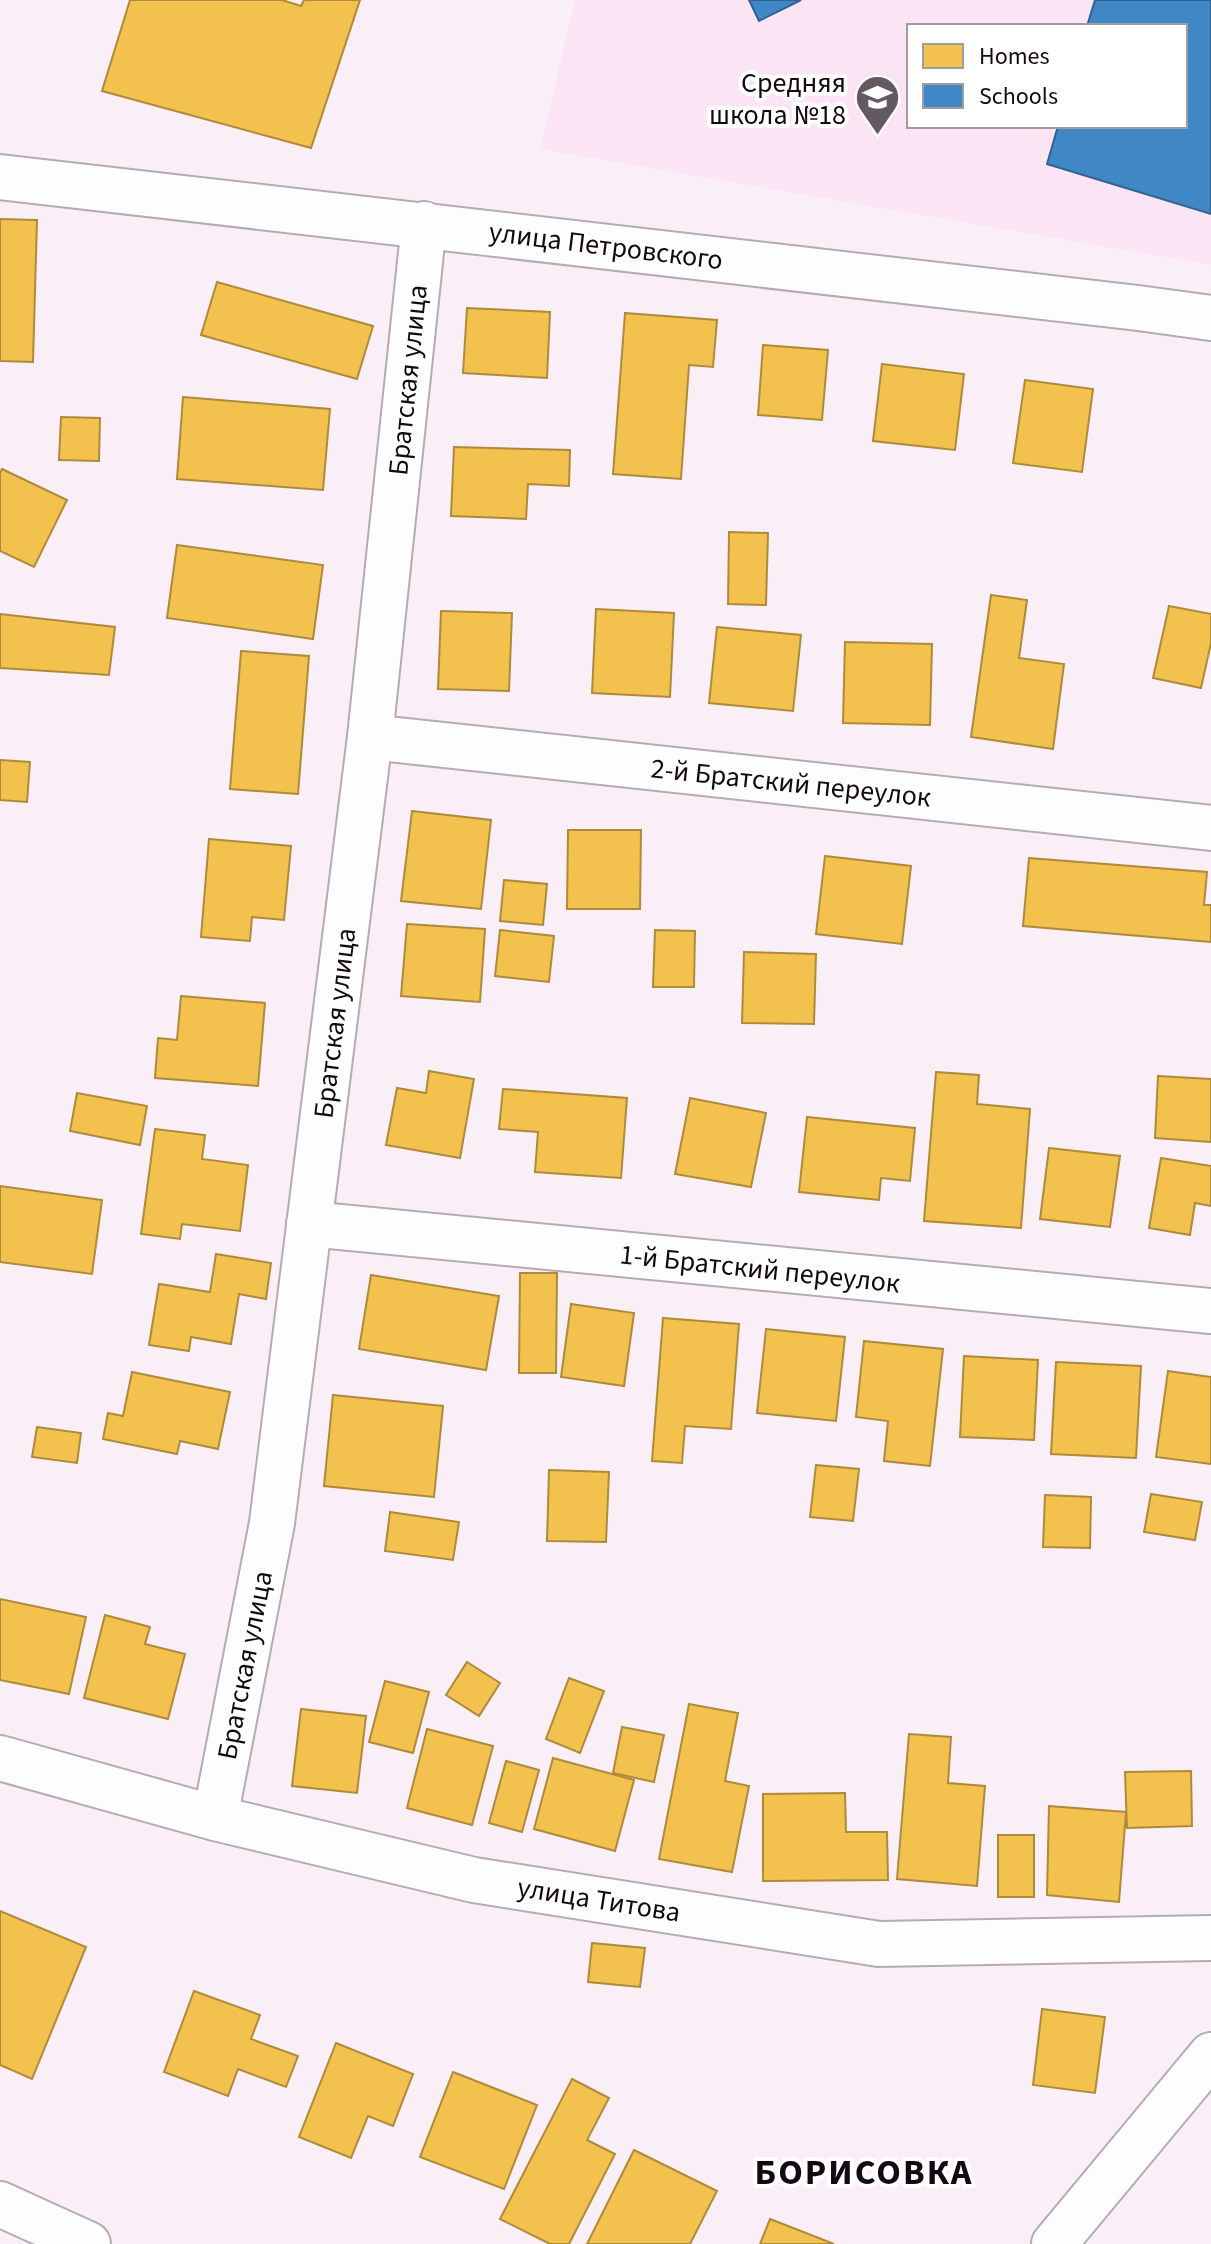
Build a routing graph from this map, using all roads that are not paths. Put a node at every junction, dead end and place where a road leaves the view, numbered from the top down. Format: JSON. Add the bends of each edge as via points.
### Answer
{"nodes":[{"id":1,"x":0,"y":177,"type":"edge"},
{"id":2,"x":424,"y":224,"type":"junction"},
{"id":3,"x":1211,"y":318,"type":"edge"},
{"id":4,"x":370,"y":737,"type":"junction"},
{"id":5,"x":1211,"y":828,"type":"edge"},
{"id":6,"x":309,"y":1224,"type":"junction"},
{"id":7,"x":1211,"y":1311,"type":"edge"},
{"id":8,"x":0,"y":1758,"type":"edge"},
{"id":9,"x":215,"y":1818,"type":"junction"},
{"id":10,"x":1211,"y":1938,"type":"edge"},
{"id":11,"x":1211,"y":2055,"type":"edge"},
{"id":12,"x":0,"y":2204,"type":"edge"},
{"id":13,"x":88,"y":2244,"type":"edge"},
{"id":14,"x":1054,"y":2244,"type":"edge"}],
"edges":[{"from":1,"to":2,"type":"street","name":"улица Петровского"},
{"from":2,"to":3,"type":"street","name":"улица Петровского"},
{"from":2,"to":4,"type":"street","name":"Братская улица"},
{"from":4,"to":5,"type":"street","name":"2-й Братский переулок"},
{"from":4,"to":6,"type":"street","name":"Братская улица"},
{"from":6,"to":7,"type":"street","name":"1-й Братский переулок"},
{"from":6,"to":9,"type":"street","name":"Братская улица","via":[[272,1523]]},
{"from":8,"to":9,"type":"street","name":"улица Титова"},
{"from":9,"to":10,"type":"street","name":"улица Титова","via":[[474,1880],[879,1944]]},
{"from":11,"to":14,"type":"street"},
{"from":12,"to":13,"type":"street"}]}
